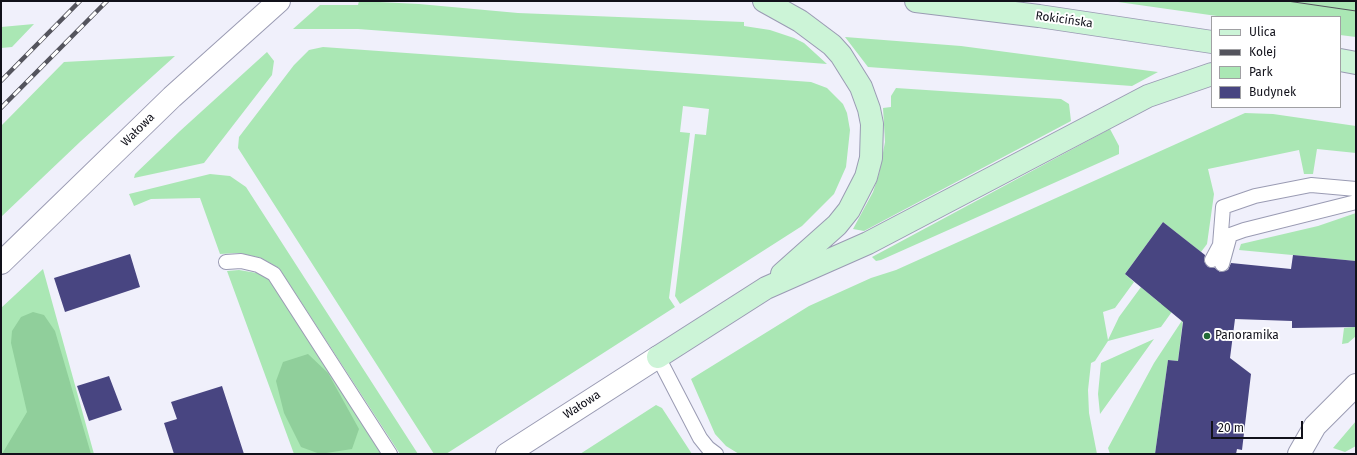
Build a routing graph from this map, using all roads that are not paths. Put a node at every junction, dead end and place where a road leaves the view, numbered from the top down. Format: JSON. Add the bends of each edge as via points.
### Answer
{"nodes":[{"id":1,"x":279,"y":1,"type":"edge"},
{"id":2,"x":764,"y":1,"type":"edge"},
{"id":3,"x":916,"y":1,"type":"edge"},
{"id":4,"x":1211,"y":42,"type":"edge"},
{"id":5,"x":1341,"y":60,"type":"edge"},
{"id":6,"x":1356,"y":63,"type":"edge"},
{"id":7,"x":1211,"y":74,"type":"edge"},
{"id":8,"x":1356,"y":189,"type":"edge"},
{"id":9,"x":1356,"y":202,"type":"edge"},
{"id":10,"x":226,"y":262,"type":"dead end"},
{"id":11,"x":1,"y":263,"type":"edge"},
{"id":12,"x":766,"y":288,"type":"junction"},
{"id":13,"x":658,"y":357,"type":"junction"},
{"id":14,"x":1356,"y":385,"type":"edge"},
{"id":15,"x":390,"y":454,"type":"edge"},
{"id":16,"x":506,"y":454,"type":"edge"},
{"id":17,"x":716,"y":454,"type":"edge"},
{"id":18,"x":1299,"y":454,"type":"edge"}],
"edges":[{"from":1,"to":11,"type":"street","name":"Wałowa","via":[[172,97]]},
{"from":2,"to":12,"type":"main road","via":[[800,21],[841,55],[865,98],[872,124],[866,177],[849,210],[837,225]]},
{"from":3,"to":4,"type":"main road","name":"Rokicińska","via":[[1039,16]]},
{"from":5,"to":6,"type":"main road"},
{"from":7,"to":12,"type":"main road","via":[[1148,96],[868,243]]},
{"from":8,"to":9,"type":"lane","via":[[1311,185],[1255,196],[1223,207],[1217,262],[1230,235]]},
{"from":10,"to":15,"type":"lane","via":[[258,265],[274,274]]},
{"from":12,"to":13,"type":"main road"},
{"from":13,"to":16,"type":"street","name":"Wałowa"},
{"from":13,"to":17,"type":"lane","via":[[700,438]]},
{"from":14,"to":18,"type":"street","via":[[1315,426]]}]}
